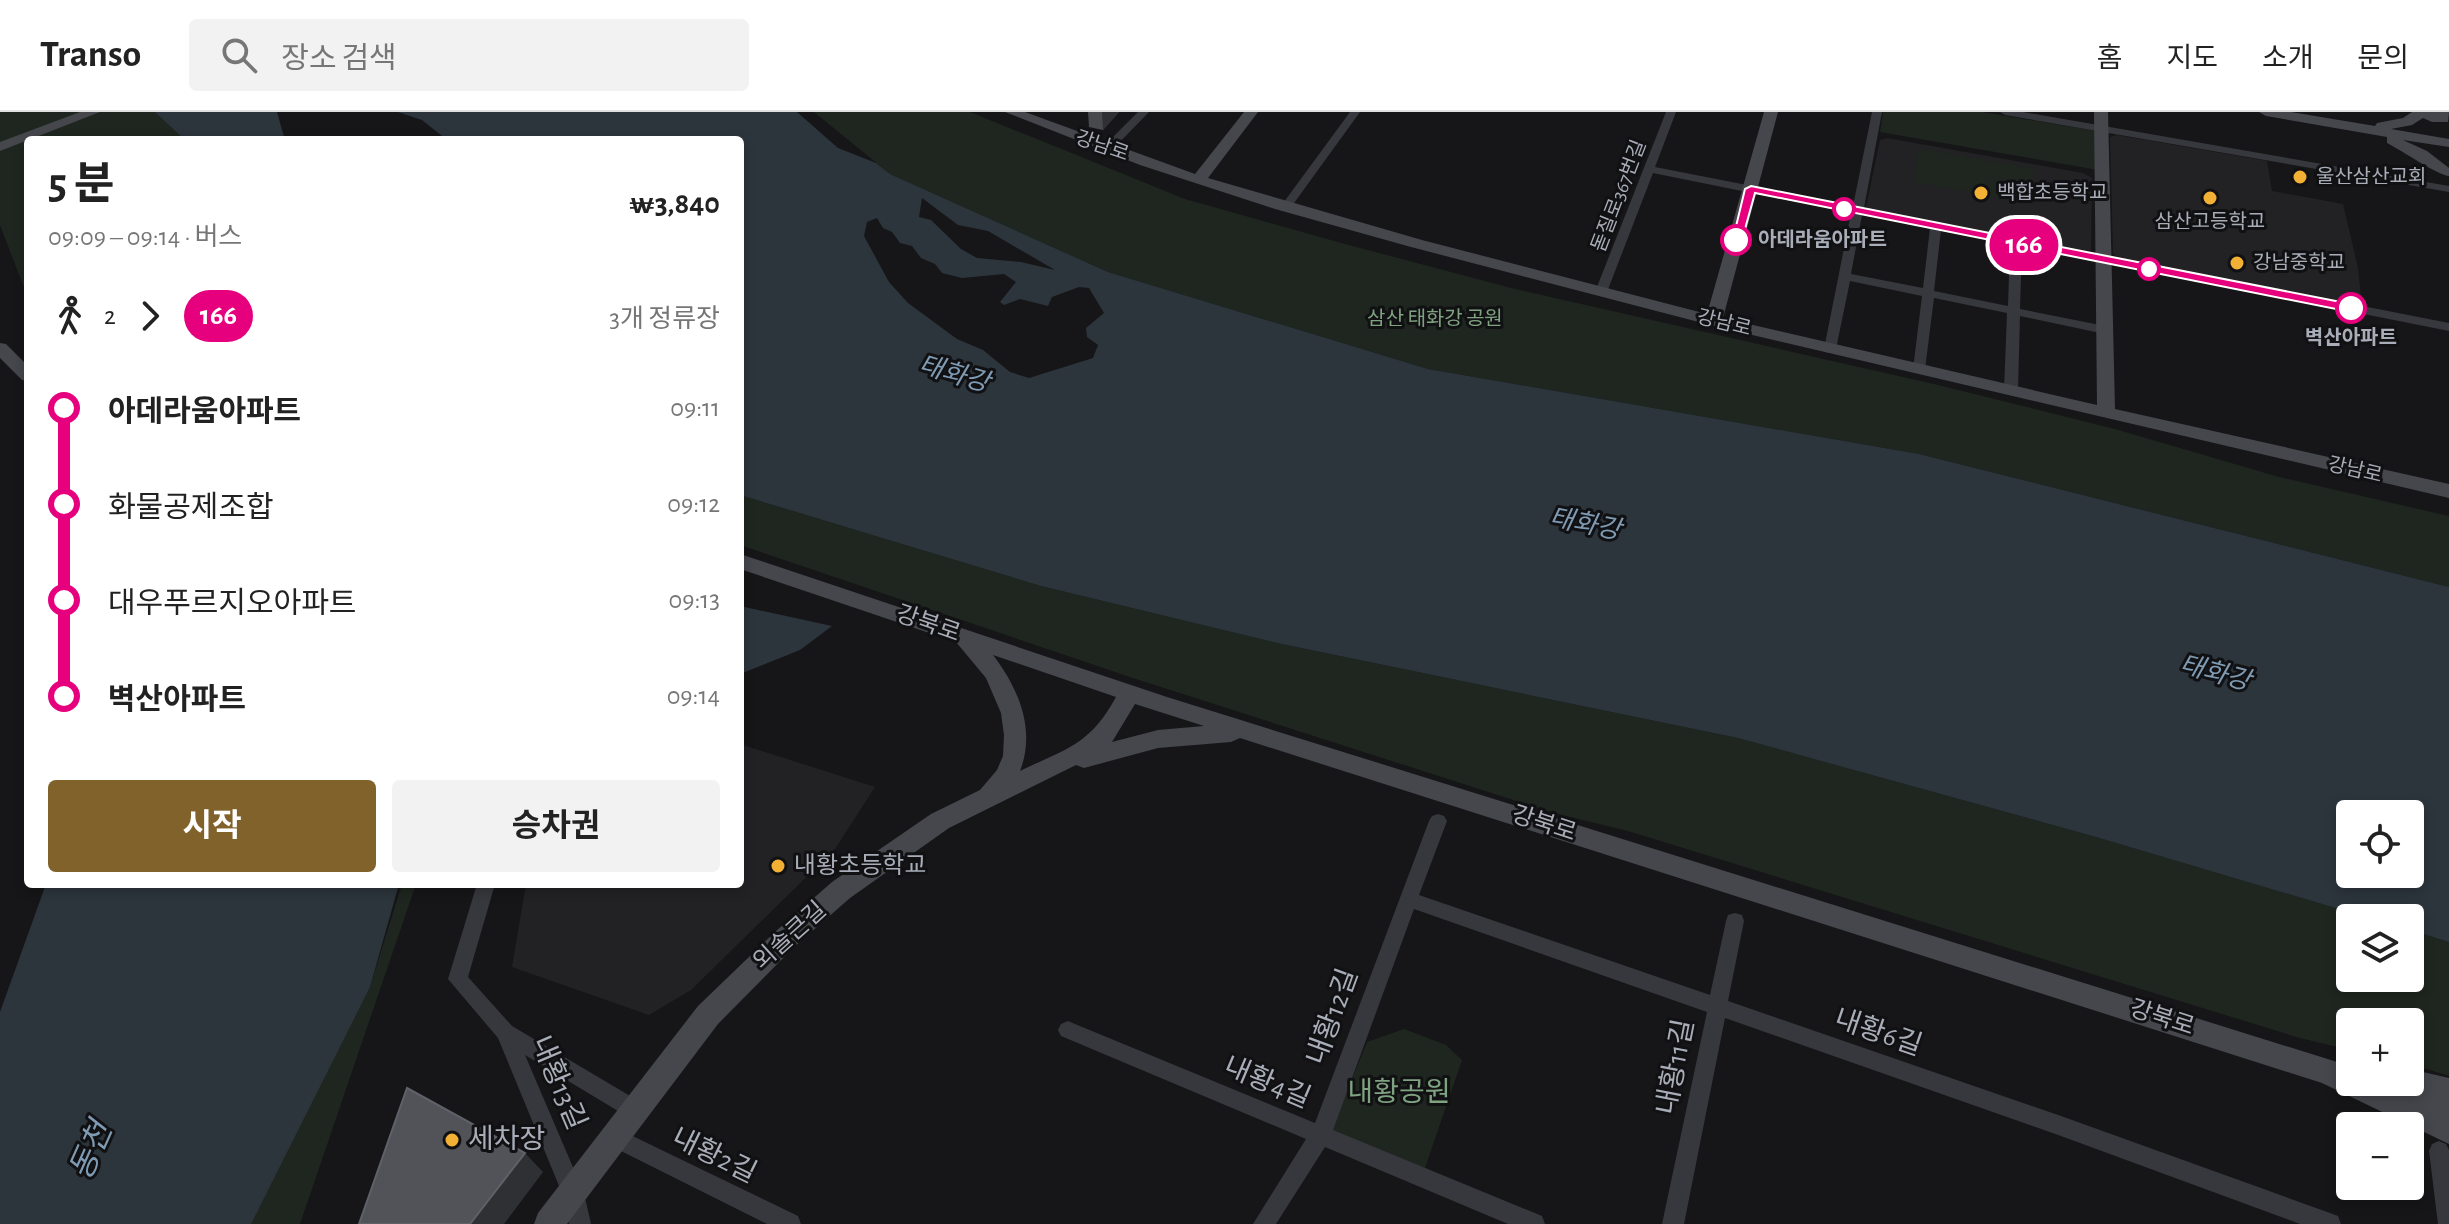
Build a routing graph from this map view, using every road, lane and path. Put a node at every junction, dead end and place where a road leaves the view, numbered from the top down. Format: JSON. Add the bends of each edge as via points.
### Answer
{"nodes":[{"id":1,"x":65,"y":112,"type":"edge"},
{"id":2,"x":93,"y":112,"type":"edge"},
{"id":3,"x":1012,"y":112,"type":"edge"},
{"id":4,"x":1144,"y":112,"type":"edge"},
{"id":5,"x":1251,"y":112,"type":"edge"},
{"id":6,"x":1354,"y":112,"type":"edge"},
{"id":7,"x":1671,"y":112,"type":"edge"},
{"id":8,"x":1771,"y":112,"type":"edge"},
{"id":9,"x":1877,"y":112,"type":"edge"},
{"id":10,"x":2005,"y":112,"type":"edge"},
{"id":11,"x":2266,"y":112,"type":"edge"},
{"id":12,"x":2424,"y":112,"type":"edge"},
{"id":13,"x":2444,"y":112,"type":"edge"},
{"id":14,"x":2449,"y":118,"type":"edge"},
{"id":15,"x":2101,"y":121,"type":"edge"},
{"id":16,"x":2345,"y":125,"type":"junction"},
{"id":17,"x":2449,"y":128,"type":"edge"},
{"id":18,"x":0,"y":136,"type":"edge"},
{"id":19,"x":29,"y":136,"type":"edge"},
{"id":20,"x":24,"y":138,"type":"edge"},
{"id":21,"x":2441,"y":141,"type":"edge"},
{"id":22,"x":0,"y":147,"type":"edge"},
{"id":23,"x":1108,"y":148,"type":"junction"},
{"id":24,"x":1648,"y":169,"type":"junction"},
{"id":25,"x":1200,"y":178,"type":"junction"},
{"id":26,"x":2448,"y":182,"type":"edge"},
{"id":27,"x":1751,"y":189,"type":"junction"},
{"id":28,"x":1285,"y":208,"type":"junction"},
{"id":29,"x":1858,"y":211,"type":"junction"},
{"id":30,"x":1936,"y":228,"type":"junction"},
{"id":31,"x":2016,"y":243,"type":"junction"},
{"id":32,"x":2103,"y":260,"type":"junction"},
{"id":33,"x":1845,"y":276,"type":"junction"},
{"id":34,"x":1601,"y":292,"type":"junction"},
{"id":35,"x":1927,"y":293,"type":"junction"},
{"id":36,"x":2014,"y":311,"type":"junction"},
{"id":37,"x":1714,"y":321,"type":"junction"},
{"id":38,"x":2449,"y":327,"type":"edge"},
{"id":39,"x":2105,"y":330,"type":"junction"},
{"id":40,"x":0,"y":348,"type":"edge"},
{"id":41,"x":1830,"y":349,"type":"junction"},
{"id":42,"x":0,"y":365,"type":"edge"},
{"id":43,"x":1919,"y":369,"type":"junction"},
{"id":44,"x":24,"y":373,"type":"edge"},
{"id":45,"x":24,"y":375,"type":"edge"},
{"id":46,"x":2011,"y":390,"type":"junction"},
{"id":47,"x":2106,"y":412,"type":"junction"},
{"id":48,"x":2181,"y":430,"type":"junction"},
{"id":49,"x":2449,"y":481,"type":"edge"},
{"id":50,"x":2449,"y":491,"type":"edge"},
{"id":51,"x":2449,"y":505,"type":"edge"},
{"id":52,"x":744,"y":562,"type":"edge"},
{"id":53,"x":952,"y":631,"type":"junction"},
{"id":54,"x":1130,"y":693,"type":"junction"},
{"id":55,"x":1268,"y":737,"type":"junction"},
{"id":56,"x":1052,"y":767,"type":"junction"},
{"id":57,"x":983,"y":798,"type":"junction"},
{"id":58,"x":1438,"y":821,"type":"dead end"},
{"id":59,"x":485,"y":888,"type":"edge"},
{"id":60,"x":1407,"y":899,"type":"junction"},
{"id":61,"x":1735,"y":921,"type":"dead end"},
{"id":62,"x":1716,"y":1006,"type":"junction"},
{"id":63,"x":1068,"y":1030,"type":"dead end"},
{"id":64,"x":505,"y":1032,"type":"junction"},
{"id":65,"x":2306,"y":1065,"type":"junction"},
{"id":66,"x":2336,"y":1069,"type":"edge"},
{"id":67,"x":2336,"y":1075,"type":"edge"},
{"id":68,"x":2424,"y":1085,"type":"edge"},
{"id":69,"x":2449,"y":1091,"type":"edge"},
{"id":70,"x":2400,"y":1096,"type":"edge"},
{"id":71,"x":635,"y":1110,"type":"junction"},
{"id":72,"x":2449,"y":1112,"type":"edge"},
{"id":73,"x":1320,"y":1136,"type":"junction"},
{"id":74,"x":614,"y":1137,"type":"junction"},
{"id":75,"x":2444,"y":1140,"type":"edge"},
{"id":76,"x":573,"y":1193,"type":"junction"},
{"id":77,"x":549,"y":1224,"type":"edge"},
{"id":78,"x":580,"y":1224,"type":"edge"},
{"id":79,"x":790,"y":1224,"type":"edge"},
{"id":80,"x":1264,"y":1224,"type":"edge"},
{"id":81,"x":1534,"y":1224,"type":"edge"},
{"id":82,"x":1673,"y":1224,"type":"edge"},
{"id":83,"x":2330,"y":1224,"type":"edge"},
{"id":84,"x":2449,"y":1224,"type":"edge"}],
"edges":[{"from":1,"to":18,"type":"main road"},
{"from":2,"to":19,"type":"main road"},
{"from":3,"to":23,"type":"main road","name":"강남로"},
{"from":4,"to":23,"type":"street"},
{"from":5,"to":25,"type":"main road"},
{"from":6,"to":28,"type":"street"},
{"from":7,"to":24,"type":"street","name":"돋질로367번길"},
{"from":8,"to":27,"type":"main road"},
{"from":9,"to":29,"type":"street"},
{"from":10,"to":15,"type":"street"},
{"from":11,"to":16,"type":"main road"},
{"from":12,"to":13,"type":"main road","via":[[2436,120],[2443,119]]},
{"from":12,"to":16,"type":"main road","via":[[2400,124]]},
{"from":12,"to":21,"type":"main road"},
{"from":13,"to":14,"type":"main road"},
{"from":13,"to":17,"type":"main road"},
{"from":15,"to":26,"type":"street"},
{"from":15,"to":32,"type":"main road"},
{"from":16,"to":21,"type":"main road"},
{"from":16,"to":26,"type":"main road","via":[[2428,158]]},
{"from":20,"to":22,"type":"main road"},
{"from":21,"to":26,"type":"main road"},
{"from":23,"to":25,"type":"main road","name":"강남로"},
{"from":24,"to":27,"type":"street"},
{"from":24,"to":34,"type":"street","name":"돋질로367번길"},
{"from":25,"to":28,"type":"main road","name":"강남로"},
{"from":27,"to":29,"type":"street"},
{"from":27,"to":37,"type":"main road"},
{"from":28,"to":34,"type":"main road","name":"강남로"},
{"from":29,"to":30,"type":"street"},
{"from":29,"to":33,"type":"street"},
{"from":30,"to":31,"type":"street"},
{"from":30,"to":35,"type":"street"},
{"from":31,"to":32,"type":"street"},
{"from":31,"to":36,"type":"street"},
{"from":32,"to":38,"type":"street"},
{"from":32,"to":39,"type":"main road"},
{"from":33,"to":35,"type":"street"},
{"from":33,"to":41,"type":"street"},
{"from":34,"to":37,"type":"main road","name":"강남로"},
{"from":35,"to":36,"type":"street"},
{"from":35,"to":43,"type":"street"},
{"from":36,"to":39,"type":"street"},
{"from":36,"to":46,"type":"street"},
{"from":37,"to":41,"type":"main road","name":"강남로"},
{"from":39,"to":47,"type":"main road"},
{"from":40,"to":44,"type":"main road"},
{"from":41,"to":43,"type":"main road","name":"강남로"},
{"from":42,"to":45,"type":"main road"},
{"from":43,"to":46,"type":"main road","name":"강남로"},
{"from":46,"to":47,"type":"main road","name":"강남로"},
{"from":47,"to":48,"type":"main road","name":"강남로"},
{"from":48,"to":49,"type":"main road"},
{"from":48,"to":50,"type":"main road","name":"강남로"},
{"from":48,"to":51,"type":"main road","via":[[2344,482]]},
{"from":52,"to":53,"type":"main road","name":"강북로"},
{"from":53,"to":54,"type":"main road","name":"강북로"},
{"from":53,"to":57,"type":"main road","via":[[995,670],[1011,707],[1013,764],[1007,777]]},
{"from":54,"to":55,"type":"main road","name":"강북로"},
{"from":54,"to":56,"type":"main road","name":"외솔큰길","via":[[1104,736]]},
{"from":55,"to":56,"type":"main road","via":[[1221,732],[1179,736]]},
{"from":55,"to":65,"type":"main road","name":"강북로"},
{"from":56,"to":57,"type":"main road","name":"외솔큰길"},
{"from":57,"to":71,"type":"main road","name":"외솔큰길","via":[[894,851],[784,940],[708,1015]]},
{"from":58,"to":60,"type":"street","name":"내황12길"},
{"from":59,"to":64,"type":"street","name":"내황13길","via":[[458,979]]},
{"from":60,"to":62,"type":"street","name":"내황6길"},
{"from":60,"to":73,"type":"street","name":"내황12길"},
{"from":61,"to":62,"type":"street","name":"내황11길"},
{"from":62,"to":82,"type":"street","name":"내황11길"},
{"from":62,"to":83,"type":"street","name":"내황6길"},
{"from":63,"to":73,"type":"street","name":"내황4길"},
{"from":64,"to":71,"type":"street"},
{"from":64,"to":76,"type":"street","name":"내황13길"},
{"from":65,"to":66,"type":"main road"},
{"from":65,"to":67,"type":"main road","name":"강북로"},
{"from":65,"to":75,"type":"main road"},
{"from":68,"to":69,"type":"main road"},
{"from":70,"to":72,"type":"main road"},
{"from":71,"to":74,"type":"main road","name":"외솔큰길"},
{"from":73,"to":80,"type":"street","name":"내황12길"},
{"from":73,"to":81,"type":"street","name":"내황4길"},
{"from":74,"to":76,"type":"main road","name":"외솔큰길"},
{"from":74,"to":79,"type":"street","name":"내황2길"},
{"from":75,"to":84,"type":"street"},
{"from":76,"to":77,"type":"main road","name":"외솔큰길"},
{"from":76,"to":78,"type":"street","name":"내황13길"}]}
